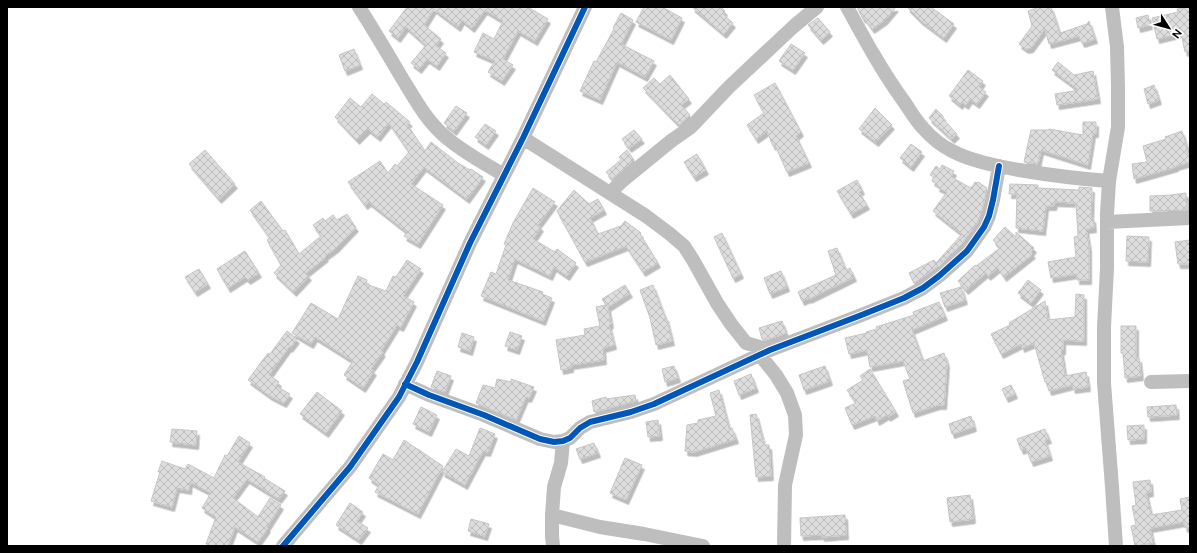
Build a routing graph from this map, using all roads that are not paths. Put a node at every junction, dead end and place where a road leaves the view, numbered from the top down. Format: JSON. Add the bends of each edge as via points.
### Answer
{"nodes":[{"id":1,"x":359,"y":7,"type":"edge"},
{"id":2,"x":586,"y":7,"type":"edge"},
{"id":3,"x":817,"y":7,"type":"edge"},
{"id":4,"x":847,"y":7,"type":"edge"},
{"id":5,"x":1112,"y":7,"type":"edge"},
{"id":6,"x":523,"y":138,"type":"junction"},
{"id":7,"x":999,"y":166,"type":"junction"},
{"id":8,"x":504,"y":175,"type":"junction"},
{"id":9,"x":1110,"y":182,"type":"junction"},
{"id":10,"x":610,"y":193,"type":"junction"},
{"id":11,"x":1190,"y":218,"type":"edge"},
{"id":12,"x":1107,"y":222,"type":"junction"},
{"id":13,"x":746,"y":342,"type":"junction"},
{"id":14,"x":765,"y":352,"type":"junction"},
{"id":15,"x":741,"y":364,"type":"junction"},
{"id":16,"x":1190,"y":381,"type":"edge"},
{"id":17,"x":1151,"y":382,"type":"dead end"},
{"id":18,"x":405,"y":384,"type":"junction"},
{"id":19,"x":563,"y":441,"type":"junction"},
{"id":20,"x":552,"y":515,"type":"junction"},
{"id":21,"x":283,"y":546,"type":"edge"},
{"id":22,"x":553,"y":546,"type":"edge"},
{"id":23,"x":703,"y":546,"type":"edge"},
{"id":24,"x":784,"y":546,"type":"edge"},
{"id":25,"x":1116,"y":546,"type":"edge"}],
"edges":[{"from":1,"to":8,"type":"street","via":[[424,114],[447,138]]},
{"from":2,"to":6,"type":"street"},
{"from":3,"to":10,"type":"street","via":[[729,87],[691,127],[670,141]]},
{"from":4,"to":7,"type":"street","via":[[890,81],[923,128],[951,151]]},
{"from":5,"to":9,"type":"street","via":[[1117,47],[1118,127]]},
{"from":6,"to":8,"type":"street"},
{"from":6,"to":10,"type":"street"},
{"from":7,"to":9,"type":"street"},
{"from":7,"to":14,"type":"street","via":[[993,200],[984,227],[967,251],[939,276],[904,298]]},
{"from":8,"to":18,"type":"street"},
{"from":9,"to":12,"type":"street"},
{"from":10,"to":13,"type":"street","via":[[646,216],[684,246],[717,303]]},
{"from":11,"to":12,"type":"street"},
{"from":12,"to":25,"type":"street","via":[[1104,383]]},
{"from":13,"to":14,"type":"street"},
{"from":13,"to":15,"type":"street"},
{"from":14,"to":15,"type":"street"},
{"from":14,"to":24,"type":"street","via":[[795,414],[796,435],[785,485]]},
{"from":15,"to":19,"type":"street","via":[[654,404],[590,422]]},
{"from":16,"to":17,"type":"street"},
{"from":18,"to":19,"type":"street","via":[[540,439]]},
{"from":18,"to":21,"type":"street","via":[[399,397],[350,467]]},
{"from":19,"to":20,"type":"street"},
{"from":20,"to":22,"type":"street"},
{"from":20,"to":23,"type":"street","via":[[600,527]]}]}
